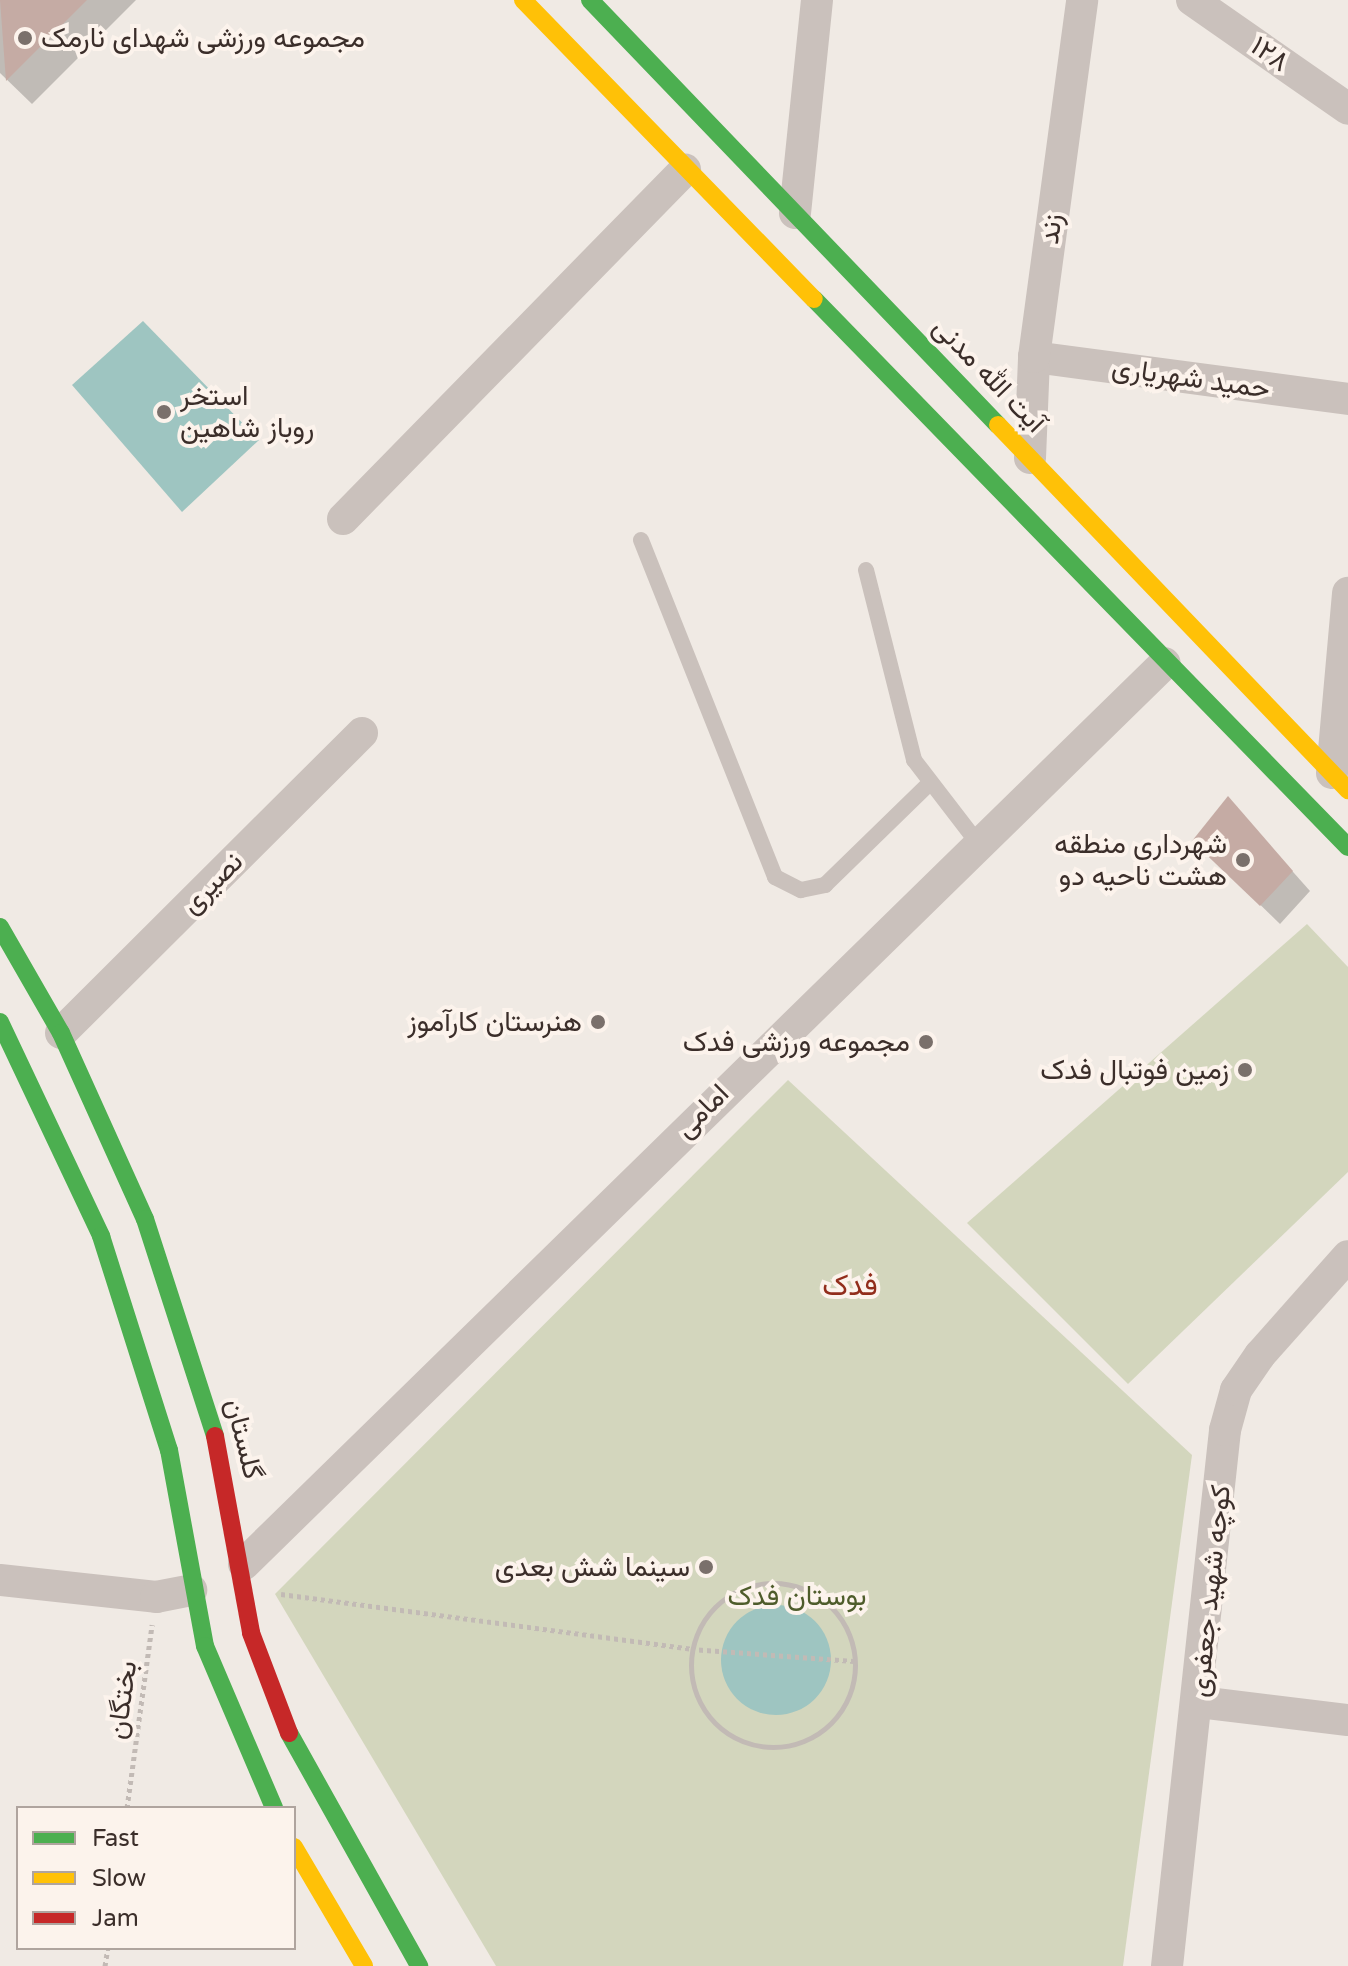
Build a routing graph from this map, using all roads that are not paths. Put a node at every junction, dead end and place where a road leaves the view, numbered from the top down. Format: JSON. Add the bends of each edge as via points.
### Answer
{"nodes":[{"id":1,"x":523,"y":0,"type":"edge"},
{"id":2,"x":590,"y":0,"type":"edge"},
{"id":3,"x":817,"y":0,"type":"edge"},
{"id":4,"x":1082,"y":0,"type":"edge"},
{"id":5,"x":1192,"y":0,"type":"edge"},
{"id":6,"x":1348,"y":109,"type":"edge"},
{"id":7,"x":685,"y":170,"type":"junction"},
{"id":8,"x":795,"y":213,"type":"junction"},
{"id":9,"x":1034,"y":357,"type":"junction"},
{"id":10,"x":1348,"y":399,"type":"edge"},
{"id":11,"x":1030,"y":458,"type":"junction"},
{"id":12,"x":343,"y":519,"type":"dead end"},
{"id":13,"x":641,"y":540,"type":"dead end"},
{"id":14,"x":866,"y":570,"type":"dead end"},
{"id":15,"x":1348,"y":593,"type":"edge"},
{"id":16,"x":1197,"y":632,"type":"junction"},
{"id":17,"x":1165,"y":663,"type":"junction"},
{"id":18,"x":362,"y":733,"type":"dead end"},
{"id":19,"x":1340,"y":781,"type":"edge"},
{"id":20,"x":928,"y":785,"type":"junction"},
{"id":21,"x":977,"y":842,"type":"junction"},
{"id":22,"x":1348,"y":847,"type":"edge"},
{"id":23,"x":0,"y":927,"type":"edge"},
{"id":24,"x":0,"y":1022,"type":"edge"},
{"id":25,"x":61,"y":1033,"type":"junction"},
{"id":26,"x":1348,"y":1256,"type":"edge"},
{"id":27,"x":244,"y":1564,"type":"junction"},
{"id":28,"x":0,"y":1580,"type":"edge"},
{"id":29,"x":191,"y":1590,"type":"junction"},
{"id":30,"x":1199,"y":1702,"type":"junction"},
{"id":31,"x":1348,"y":1720,"type":"edge"},
{"id":32,"x":273,"y":1806,"type":"edge"},
{"id":33,"x":296,"y":1850,"type":"edge"},
{"id":34,"x":364,"y":1966,"type":"edge"},
{"id":35,"x":419,"y":1966,"type":"edge"},
{"id":36,"x":1167,"y":1966,"type":"edge"}],
"edges":[{"from":1,"to":7,"type":"main road"},
{"from":2,"to":8,"type":"main road","name":"آیت الله مدنی"},
{"from":3,"to":8,"type":"street"},
{"from":4,"to":9,"type":"street","name":"زند"},
{"from":5,"to":6,"type":"street","name":"۱۲۸"},
{"from":7,"to":12,"type":"street"},
{"from":7,"to":17,"type":"main road"},
{"from":8,"to":11,"type":"main road","name":"آیت الله مدنی"},
{"from":9,"to":10,"type":"street","name":"حمید شهریاری"},
{"from":9,"to":11,"type":"street","name":"زند"},
{"from":11,"to":16,"type":"main road","name":"آیت الله مدنی"},
{"from":13,"to":20,"type":"lane","via":[[775,877],[801,890],[825,885]]},
{"from":14,"to":20,"type":"lane","via":[[914,760]]},
{"from":15,"to":19,"type":"street"},
{"from":16,"to":17,"type":"main road"},
{"from":16,"to":19,"type":"main road","name":"آیت الله مدنی"},
{"from":17,"to":21,"type":"street","name":"امامی"},
{"from":17,"to":22,"type":"main road"},
{"from":18,"to":25,"type":"street","name":"نصیری"},
{"from":20,"to":21,"type":"lane"},
{"from":21,"to":27,"type":"street","name":"امامی"},
{"from":23,"to":25,"type":"main road","name":"گلستان"},
{"from":24,"to":29,"type":"main road","via":[[101,1236],[169,1450]]},
{"from":25,"to":27,"type":"main road","name":"گلستان","via":[[145,1219],[213,1424]]},
{"from":26,"to":30,"type":"street","name":"کوچه شهید جعفری","via":[[1236,1390],[1225,1430]]},
{"from":27,"to":29,"type":"main road"},
{"from":27,"to":35,"type":"main road","name":"گلستان","via":[[251,1633],[287,1730]]},
{"from":28,"to":29,"type":"street","via":[[156,1597]]},
{"from":29,"to":32,"type":"main road","via":[[244,1750]]},
{"from":30,"to":31,"type":"street"},
{"from":30,"to":36,"type":"street","name":"کوچه شهید جعفری"},
{"from":33,"to":34,"type":"main road"}]}
